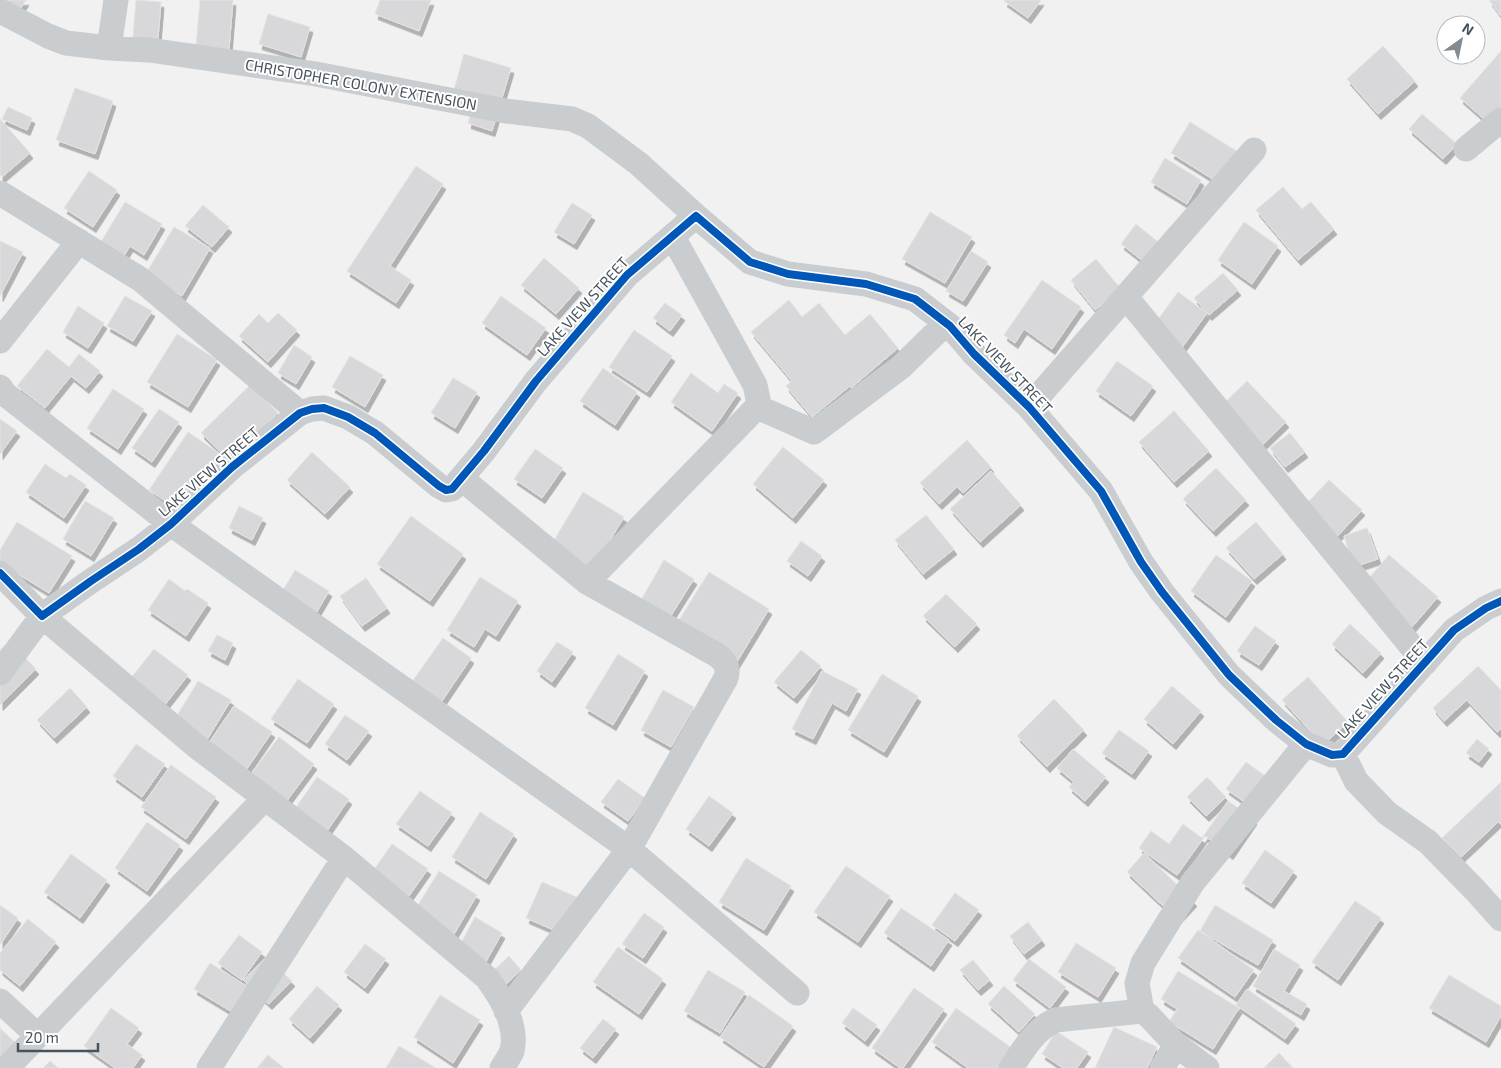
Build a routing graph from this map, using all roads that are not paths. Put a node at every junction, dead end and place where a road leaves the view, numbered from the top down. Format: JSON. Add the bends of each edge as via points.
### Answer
{"nodes":[{"id":1,"x":116,"y":0,"type":"edge"},
{"id":2,"x":0,"y":11,"type":"edge"},
{"id":3,"x":109,"y":48,"type":"junction"},
{"id":4,"x":1501,"y":120,"type":"edge"},
{"id":5,"x":1466,"y":149,"type":"dead end"},
{"id":6,"x":1254,"y":150,"type":"dead end"},
{"id":7,"x":0,"y":193,"type":"edge"},
{"id":8,"x":696,"y":216,"type":"junction"},
{"id":9,"x":673,"y":237,"type":"junction"},
{"id":10,"x":79,"y":241,"type":"junction"},
{"id":11,"x":1126,"y":296,"type":"junction"},
{"id":12,"x":946,"y":324,"type":"junction"},
{"id":13,"x":0,"y":341,"type":"edge"},
{"id":14,"x":0,"y":387,"type":"edge"},
{"id":15,"x":757,"y":407,"type":"junction"},
{"id":16,"x":1030,"y":407,"type":"junction"},
{"id":17,"x":300,"y":412,"type":"junction"},
{"id":18,"x":462,"y":479,"type":"junction"},
{"id":19,"x":171,"y":524,"type":"junction"},
{"id":20,"x":0,"y":574,"type":"edge"},
{"id":21,"x":587,"y":582,"type":"junction"},
{"id":22,"x":1501,"y":600,"type":"edge"},
{"id":23,"x":42,"y":616,"type":"junction"},
{"id":24,"x":1425,"y":663,"type":"junction"},
{"id":25,"x":0,"y":672,"type":"edge"},
{"id":26,"x":1306,"y":744,"type":"junction"},
{"id":27,"x":1342,"y":754,"type":"junction"},
{"id":28,"x":265,"y":798,"type":"junction"},
{"id":29,"x":629,"y":849,"type":"junction"},
{"id":30,"x":344,"y":858,"type":"junction"},
{"id":31,"x":1501,"y":919,"type":"edge"},
{"id":32,"x":797,"y":994,"type":"dead end"},
{"id":33,"x":0,"y":1001,"type":"edge"},
{"id":34,"x":506,"y":1011,"type":"junction"},
{"id":35,"x":1142,"y":1011,"type":"junction"},
{"id":36,"x":37,"y":1035,"type":"junction"},
{"id":37,"x":1176,"y":1045,"type":"junction"},
{"id":38,"x":7,"y":1068,"type":"edge"},
{"id":39,"x":209,"y":1068,"type":"edge"},
{"id":40,"x":502,"y":1068,"type":"edge"},
{"id":41,"x":1011,"y":1068,"type":"edge"},
{"id":42,"x":1162,"y":1068,"type":"edge"},
{"id":43,"x":1207,"y":1068,"type":"edge"}],
"edges":[{"from":1,"to":3,"type":"street"},
{"from":2,"to":3,"type":"street","name":"CHRISTOPHER COLONY EXTENSION","via":[[66,43]]},
{"from":3,"to":8,"type":"street","name":"CHRISTOPHER COLONY EXTENSION","via":[[149,50],[316,74],[506,111],[572,119],[588,126],[639,164]]},
{"from":4,"to":5,"type":"street"},
{"from":6,"to":11,"type":"street"},
{"from":7,"to":10,"type":"street"},
{"from":8,"to":9,"type":"street","name":"LAKE VIEW STREET"},
{"from":8,"to":12,"type":"street","name":"LAKE VIEW STREET","via":[[750,262],[788,274],[866,284],[915,299]]},
{"from":9,"to":15,"type":"street","via":[[755,385]]},
{"from":9,"to":18,"type":"street","name":"LAKE VIEW STREET","via":[[627,275],[536,380]]},
{"from":10,"to":13,"type":"street"},
{"from":10,"to":17,"type":"street","via":[[140,280]]},
{"from":11,"to":16,"type":"street"},
{"from":11,"to":24,"type":"street"},
{"from":12,"to":15,"type":"street","via":[[901,367],[814,432]]},
{"from":12,"to":16,"type":"street","name":"LAKE VIEW STREET"},
{"from":14,"to":19,"type":"street","via":[[4,394]]},
{"from":15,"to":21,"type":"street"},
{"from":16,"to":26,"type":"street","name":"LAKE VIEW STREET","via":[[1101,491],[1141,562],[1229,675]]},
{"from":17,"to":18,"type":"street","name":"LAKE VIEW STREET","via":[[324,408],[348,417],[446,490],[452,490]]},
{"from":17,"to":19,"type":"street","name":"LAKE VIEW STREET","via":[[232,467]]},
{"from":18,"to":21,"type":"street"},
{"from":19,"to":23,"type":"street","name":"LAKE VIEW STREET","via":[[139,550]]},
{"from":19,"to":29,"type":"street"},
{"from":20,"to":23,"type":"street"},
{"from":21,"to":29,"type":"street","via":[[717,655],[728,669],[726,678]]},
{"from":22,"to":24,"type":"street","name":"LAKE VIEW STREET","via":[[1454,630]]},
{"from":23,"to":25,"type":"street","name":"LAKE VIEW STREET"},
{"from":23,"to":28,"type":"street","via":[[196,746]]},
{"from":24,"to":27,"type":"street","name":"LAKE VIEW STREET"},
{"from":26,"to":27,"type":"street","name":"LAKE VIEW STREET","via":[[1332,755]]},
{"from":26,"to":35,"type":"street","via":[[1193,882],[1173,914],[1143,963],[1137,983]]},
{"from":27,"to":31,"type":"street","via":[[1356,780],[1387,813],[1428,842]]},
{"from":28,"to":30,"type":"street"},
{"from":28,"to":36,"type":"street"},
{"from":29,"to":32,"type":"street"},
{"from":29,"to":34,"type":"street"},
{"from":30,"to":34,"type":"street","via":[[487,978]]},
{"from":30,"to":39,"type":"street"},
{"from":33,"to":36,"type":"street"},
{"from":34,"to":40,"type":"street","via":[[513,1042]]},
{"from":35,"to":37,"type":"street"},
{"from":35,"to":41,"type":"street","via":[[1055,1020],[1035,1033]]},
{"from":36,"to":38,"type":"street"},
{"from":37,"to":42,"type":"street"},
{"from":37,"to":43,"type":"street"}]}
